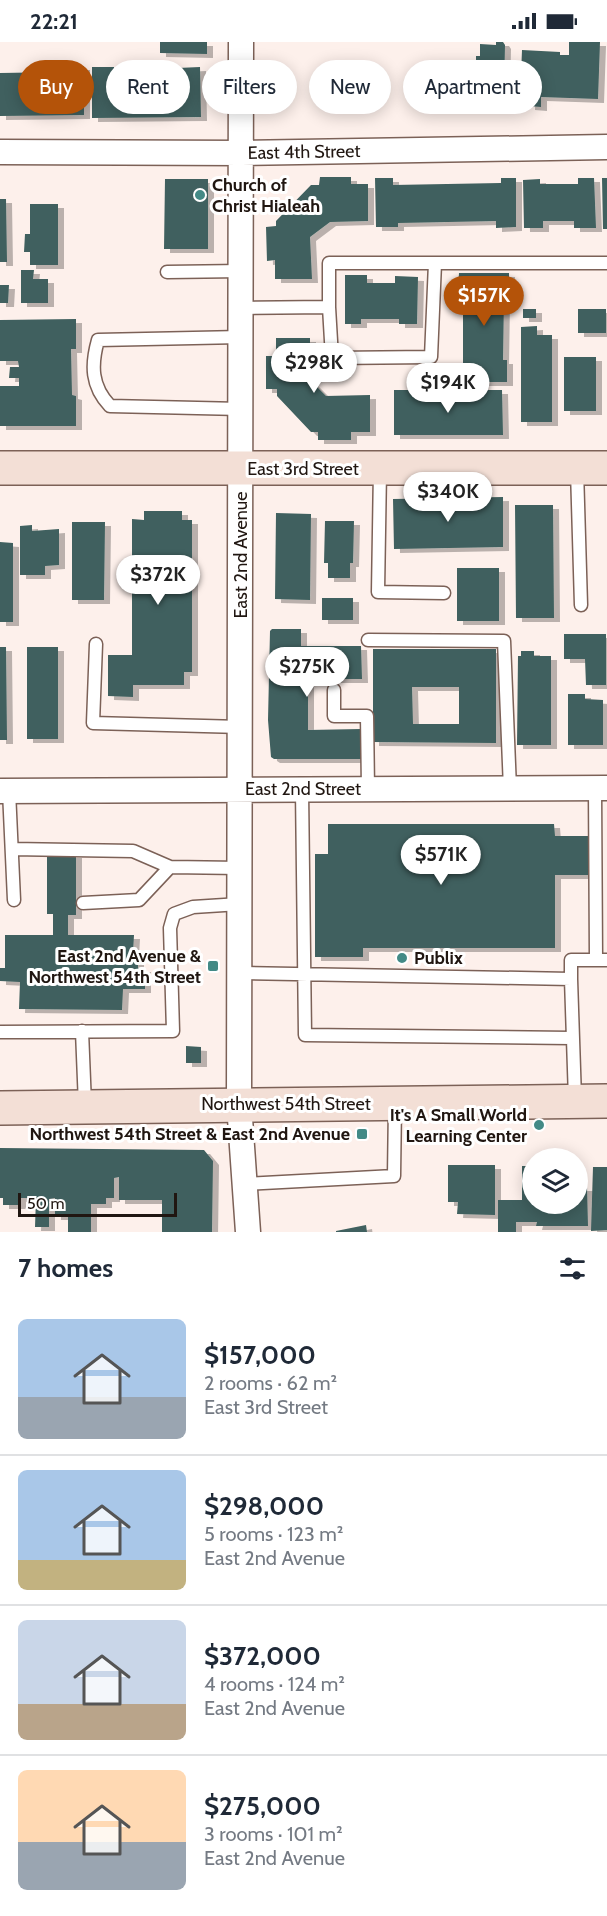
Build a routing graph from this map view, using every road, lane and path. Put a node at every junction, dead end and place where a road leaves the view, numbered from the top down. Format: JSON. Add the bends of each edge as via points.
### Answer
{"nodes":[{"id":1,"x":242,"y":42,"type":"edge"},
{"id":2,"x":607,"y":147,"type":"edge"},
{"id":3,"x":0,"y":152,"type":"edge"},
{"id":4,"x":242,"y":153,"type":"junction"},
{"id":5,"x":435,"y":263,"type":"junction"},
{"id":6,"x":607,"y":263,"type":"edge"},
{"id":7,"x":242,"y":271,"type":"junction"},
{"id":8,"x":167,"y":272,"type":"dead end"},
{"id":9,"x":241,"y":308,"type":"junction"},
{"id":10,"x":329,"y":308,"type":"junction"},
{"id":11,"x":241,"y":337,"type":"junction"},
{"id":12,"x":241,"y":409,"type":"junction"},
{"id":13,"x":0,"y":468,"type":"edge"},
{"id":14,"x":592,"y":468,"type":"edge"},
{"id":15,"x":380,"y":469,"type":"junction"},
{"id":16,"x":241,"y":470,"type":"junction"},
{"id":17,"x":444,"y":593,"type":"dead end"},
{"id":18,"x":581,"y":606,"type":"dead end"},
{"id":19,"x":368,"y":640,"type":"dead end"},
{"id":20,"x":96,"y":644,"type":"dead end"},
{"id":21,"x":334,"y":690,"type":"dead end"},
{"id":22,"x":241,"y":727,"type":"junction"},
{"id":23,"x":601,"y":788,"type":"edge"},
{"id":24,"x":241,"y":789,"type":"junction"},
{"id":25,"x":302,"y":789,"type":"junction"},
{"id":26,"x":368,"y":789,"type":"junction"},
{"id":27,"x":510,"y":789,"type":"junction"},
{"id":28,"x":5,"y":791,"type":"edge"},
{"id":29,"x":12,"y":849,"type":"junction"},
{"id":30,"x":170,"y":867,"type":"junction"},
{"id":31,"x":240,"y":868,"type":"junction"},
{"id":32,"x":14,"y":900,"type":"dead end"},
{"id":33,"x":83,"y":903,"type":"dead end"},
{"id":34,"x":240,"y":904,"type":"junction"},
{"id":35,"x":602,"y":960,"type":"edge"},
{"id":36,"x":240,"y":973,"type":"junction"},
{"id":37,"x":304,"y":975,"type":"junction"},
{"id":38,"x":571,"y":979,"type":"junction"},
{"id":39,"x":82,"y":1031,"type":"junction"},
{"id":40,"x":0,"y":1032,"type":"edge"},
{"id":41,"x":571,"y":1038,"type":"junction"},
{"id":42,"x":575,"y":1101,"type":"junction"},
{"id":43,"x":607,"y":1101,"type":"edge"},
{"id":44,"x":239,"y":1104,"type":"junction"},
{"id":45,"x":395,"y":1104,"type":"junction"},
{"id":46,"x":85,"y":1107,"type":"junction"},
{"id":47,"x":0,"y":1108,"type":"edge"},
{"id":48,"x":243,"y":1184,"type":"junction"},
{"id":49,"x":248,"y":1232,"type":"edge"}],
"edges":[{"from":1,"to":4,"type":"street","name":"East 2nd Avenue"},
{"from":2,"to":4,"type":"street","name":"East 4th Street"},
{"from":3,"to":4,"type":"street","name":"East 4th Street"},
{"from":4,"to":7,"type":"street","name":"East 2nd Avenue"},
{"from":5,"to":6,"type":"lane"},
{"from":5,"to":10,"type":"lane","via":[[329,263]]},
{"from":5,"to":10,"type":"lane","via":[[431,357],[332,358]]},
{"from":7,"to":8,"type":"lane"},
{"from":7,"to":9,"type":"street","name":"East 2nd Avenue"},
{"from":9,"to":10,"type":"lane"},
{"from":9,"to":11,"type":"street","name":"East 2nd Avenue"},
{"from":11,"to":12,"type":"street","name":"East 2nd Avenue"},
{"from":11,"to":12,"type":"lane","via":[[98,340],[92,362],[98,393],[110,406]]},
{"from":12,"to":16,"type":"street","name":"East 2nd Avenue"},
{"from":13,"to":16,"type":"main road","name":"East 3rd Street"},
{"from":14,"to":15,"type":"main road","name":"East 3rd Street"},
{"from":14,"to":18,"type":"lane"},
{"from":15,"to":16,"type":"main road","name":"East 3rd Street"},
{"from":15,"to":17,"type":"lane","via":[[378,592]]},
{"from":16,"to":22,"type":"street","name":"East 2nd Avenue"},
{"from":19,"to":27,"type":"lane","via":[[504,641]]},
{"from":20,"to":22,"type":"lane","via":[[93,723]]},
{"from":21,"to":26,"type":"lane","via":[[334,716],[367,716]]},
{"from":22,"to":24,"type":"street","name":"East 2nd Avenue"},
{"from":23,"to":27,"type":"street","name":"East 2nd Street"},
{"from":23,"to":35,"type":"lane"},
{"from":24,"to":25,"type":"street","name":"East 2nd Street"},
{"from":24,"to":28,"type":"street","name":"East 2nd Street"},
{"from":24,"to":31,"type":"street","name":"East 2nd Avenue"},
{"from":25,"to":26,"type":"street","name":"East 2nd Street"},
{"from":25,"to":37,"type":"lane"},
{"from":26,"to":27,"type":"street","name":"East 2nd Street"},
{"from":28,"to":29,"type":"lane"},
{"from":29,"to":30,"type":"lane","via":[[133,851]]},
{"from":29,"to":32,"type":"lane"},
{"from":30,"to":31,"type":"lane"},
{"from":30,"to":33,"type":"lane","via":[[139,900]]},
{"from":31,"to":34,"type":"street","name":"East 2nd Avenue"},
{"from":34,"to":36,"type":"street","name":"East 2nd Avenue"},
{"from":34,"to":39,"type":"lane","via":[[193,907],[174,914],[170,928],[173,1031]]},
{"from":35,"to":38,"type":"lane","via":[[571,960]]},
{"from":36,"to":37,"type":"lane"},
{"from":36,"to":44,"type":"street","name":"East 2nd Avenue"},
{"from":37,"to":38,"type":"lane"},
{"from":37,"to":41,"type":"lane","via":[[305,1035]]},
{"from":38,"to":41,"type":"lane"},
{"from":39,"to":40,"type":"lane"},
{"from":39,"to":46,"type":"lane"},
{"from":41,"to":42,"type":"lane"},
{"from":42,"to":43,"type":"main road","name":"Northwest 54th Street"},
{"from":42,"to":45,"type":"main road","name":"Northwest 54th Street"},
{"from":44,"to":45,"type":"main road","name":"Northwest 54th Street"},
{"from":44,"to":46,"type":"main road","name":"Northwest 54th Street"},
{"from":44,"to":48,"type":"street","name":"East 2nd Avenue"},
{"from":45,"to":48,"type":"lane","via":[[394,1176]]},
{"from":46,"to":47,"type":"main road","name":"Northwest 54th Street"},
{"from":48,"to":49,"type":"street","name":"East 2nd Avenue"}]}
